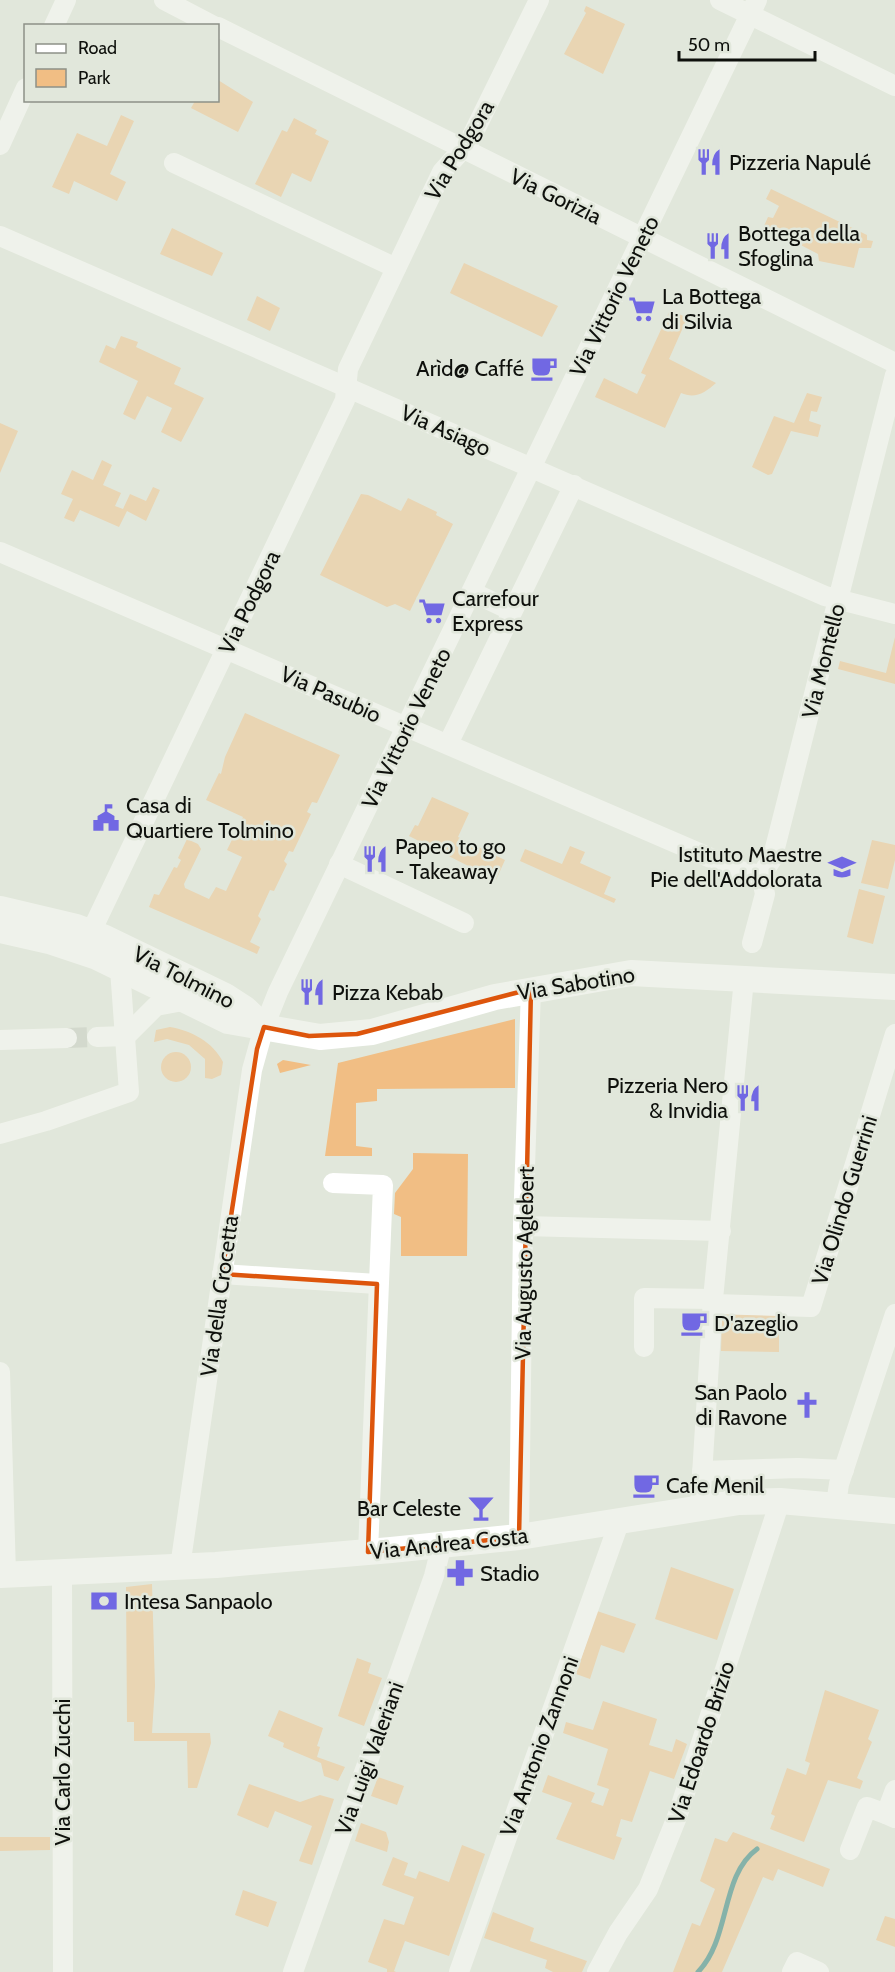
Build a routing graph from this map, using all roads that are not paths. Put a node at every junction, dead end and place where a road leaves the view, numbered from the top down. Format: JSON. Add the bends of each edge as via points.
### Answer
{"nodes":[{"id":1,"x":66,"y":0,"type":"edge"},
{"id":2,"x":164,"y":0,"type":"edge"},
{"id":3,"x":539,"y":0,"type":"edge"},
{"id":4,"x":720,"y":0,"type":"edge"},
{"id":5,"x":754,"y":7,"type":"edge"},
{"id":6,"x":55,"y":24,"type":"edge"},
{"id":7,"x":212,"y":24,"type":"edge"},
{"id":8,"x":219,"y":28,"type":"edge"},
{"id":9,"x":895,"y":86,"type":"edge"},
{"id":10,"x":24,"y":92,"type":"edge"},
{"id":11,"x":0,"y":145,"type":"edge"},
{"id":12,"x":464,"y":150,"type":"junction"},
{"id":13,"x":174,"y":163,"type":"dead end"},
{"id":14,"x":0,"y":236,"type":"edge"},
{"id":15,"x":642,"y":239,"type":"junction"},
{"id":16,"x":396,"y":268,"type":"junction"},
{"id":17,"x":895,"y":363,"type":"edge"},
{"id":18,"x":895,"y":375,"type":"edge"},
{"id":19,"x":346,"y":387,"type":"junction"},
{"id":20,"x":532,"y":467,"type":"junction"},
{"id":21,"x":574,"y":485,"type":"junction"},
{"id":22,"x":0,"y":552,"type":"edge"},
{"id":23,"x":472,"y":592,"type":"junction"},
{"id":24,"x":838,"y":600,"type":"junction"},
{"id":25,"x":512,"y":612,"type":"junction"},
{"id":26,"x":895,"y":614,"type":"edge"},
{"id":27,"x":226,"y":649,"type":"junction"},
{"id":28,"x":406,"y":727,"type":"junction"},
{"id":29,"x":448,"y":744,"type":"junction"},
{"id":30,"x":339,"y":864,"type":"junction"},
{"id":31,"x":761,"y":875,"type":"junction"},
{"id":32,"x":0,"y":909,"type":"edge"},
{"id":33,"x":464,"y":923,"type":"dead end"},
{"id":34,"x":0,"y":930,"type":"edge"},
{"id":35,"x":91,"y":932,"type":"junction"},
{"id":36,"x":752,"y":943,"type":"dead end"},
{"id":37,"x":120,"y":969,"type":"junction"},
{"id":38,"x":744,"y":979,"type":"junction"},
{"id":39,"x":895,"y":987,"type":"edge"},
{"id":40,"x":531,"y":989,"type":"junction"},
{"id":41,"x":183,"y":1001,"type":"junction"},
{"id":42,"x":264,"y":1026,"type":"junction"},
{"id":43,"x":895,"y":1034,"type":"edge"},
{"id":44,"x":126,"y":1036,"type":"junction"},
{"id":45,"x":97,"y":1037,"type":"tunnel mouth"},
{"id":46,"x":67,"y":1038,"type":"tunnel mouth"},
{"id":47,"x":0,"y":1040,"type":"edge"},
{"id":48,"x":0,"y":1134,"type":"edge"},
{"id":49,"x":333,"y":1183,"type":"dead end"},
{"id":50,"x":523,"y":1226,"type":"junction"},
{"id":51,"x":720,"y":1231,"type":"junction"},
{"id":52,"x":222,"y":1274,"type":"junction"},
{"id":53,"x":377,"y":1284,"type":"junction"},
{"id":54,"x":713,"y":1301,"type":"junction"},
{"id":55,"x":895,"y":1314,"type":"edge"},
{"id":56,"x":644,"y":1347,"type":"dead end"},
{"id":57,"x":0,"y":1372,"type":"edge"},
{"id":58,"x":844,"y":1470,"type":"junction"},
{"id":59,"x":702,"y":1471,"type":"junction"},
{"id":60,"x":780,"y":1500,"type":"junction"},
{"id":61,"x":836,"y":1504,"type":"junction"},
{"id":62,"x":700,"y":1507,"type":"junction"},
{"id":63,"x":895,"y":1511,"type":"edge"},
{"id":64,"x":620,"y":1520,"type":"junction"},
{"id":65,"x":519,"y":1537,"type":"junction"},
{"id":66,"x":442,"y":1544,"type":"junction"},
{"id":67,"x":368,"y":1552,"type":"junction"},
{"id":68,"x":180,"y":1567,"type":"junction"},
{"id":69,"x":62,"y":1572,"type":"junction"},
{"id":70,"x":3,"y":1575,"type":"edge"},
{"id":71,"x":895,"y":1790,"type":"edge"},
{"id":72,"x":890,"y":1816,"type":"edge"},
{"id":73,"x":850,"y":1850,"type":"dead end"},
{"id":74,"x":63,"y":1972,"type":"edge"},
{"id":75,"x":293,"y":1972,"type":"edge"},
{"id":76,"x":459,"y":1972,"type":"edge"},
{"id":77,"x":597,"y":1972,"type":"edge"},
{"id":78,"x":792,"y":1972,"type":"edge"},
{"id":79,"x":819,"y":1972,"type":"edge"}],
"edges":[{"from":1,"to":6,"type":"street"},
{"from":2,"to":7,"type":"street","name":"Via Gorizia"},
{"from":3,"to":12,"type":"street","name":"Via Podgora"},
{"from":4,"to":5,"type":"street"},
{"from":5,"to":9,"type":"street"},
{"from":5,"to":15,"type":"street","name":"Via Vittorio Veneto"},
{"from":8,"to":12,"type":"street","name":"Via Gorizia"},
{"from":10,"to":11,"type":"street"},
{"from":12,"to":15,"type":"street","name":"Via Gorizia"},
{"from":12,"to":16,"type":"street","name":"Via Podgora","via":[[442,172]]},
{"from":13,"to":16,"type":"street"},
{"from":14,"to":19,"type":"street","name":"Via Asiago"},
{"from":15,"to":17,"type":"street","name":"Via Gorizia"},
{"from":15,"to":20,"type":"street","name":"Via Vittorio Veneto"},
{"from":16,"to":19,"type":"street","name":"Via Podgora","via":[[348,369]]},
{"from":18,"to":24,"type":"street","name":"Via Montello"},
{"from":19,"to":20,"type":"street","name":"Via Asiago"},
{"from":19,"to":27,"type":"street","name":"Via Podgora","via":[[345,400]]},
{"from":20,"to":21,"type":"street","name":"Via Asiago"},
{"from":20,"to":23,"type":"street","name":"Via Vittorio Veneto"},
{"from":21,"to":24,"type":"street","name":"Via Asiago"},
{"from":21,"to":25,"type":"street","name":"Via Vittorio Veneto"},
{"from":22,"to":27,"type":"street","name":"Via Pasubio"},
{"from":23,"to":25,"type":"street"},
{"from":23,"to":28,"type":"street","name":"Via Vittorio Veneto"},
{"from":24,"to":26,"type":"street","name":"Via Asiago"},
{"from":24,"to":31,"type":"street","name":"Via Montello","via":[[772,859]]},
{"from":25,"to":29,"type":"street","name":"Via Vittorio Veneto"},
{"from":27,"to":28,"type":"street","name":"Via Pasubio"},
{"from":27,"to":35,"type":"street","name":"Via Podgora"},
{"from":28,"to":29,"type":"street","name":"Via Pasubio"},
{"from":28,"to":30,"type":"street","name":"Via Vittorio Veneto"},
{"from":29,"to":31,"type":"street","name":"Via Pasubio","via":[[741,871]]},
{"from":30,"to":33,"type":"street"},
{"from":30,"to":42,"type":"street","name":"Via Vittorio Veneto"},
{"from":31,"to":36,"type":"street","via":[[765,894]]},
{"from":32,"to":35,"type":"main road","name":"Via Tolmino"},
{"from":34,"to":37,"type":"main road","name":"Via Tolmino","via":[[64,946]]},
{"from":35,"to":42,"type":"main road","name":"Via Tolmino","via":[[225,996]]},
{"from":37,"to":41,"type":"main road","name":"Via Tolmino"},
{"from":37,"to":44,"type":"street"},
{"from":38,"to":39,"type":"main road","name":"Via Sabotino"},
{"from":38,"to":40,"type":"main road","name":"Via Sabotino","via":[[631,973]]},
{"from":38,"to":51,"type":"street"},
{"from":40,"to":42,"type":"main road","name":"Via Sabotino","via":[[357,1034],[309,1036]]},
{"from":40,"to":50,"type":"street","name":"Via Augusto Aglebert"},
{"from":41,"to":42,"type":"main road","name":"Via Tolmino","via":[[228,1021]]},
{"from":41,"to":44,"type":"street","via":[[156,1006]]},
{"from":42,"to":52,"type":"street","name":"Via della Crocetta","via":[[252,1070]]},
{"from":43,"to":54,"type":"street","name":"Via Olindo Guerrini","via":[[812,1307]]},
{"from":44,"to":45,"type":"street"},
{"from":44,"to":48,"type":"street","via":[[129,1092]]},
{"from":46,"to":47,"type":"street"},
{"from":49,"to":53,"type":"street","via":[[383,1185]]},
{"from":50,"to":51,"type":"street"},
{"from":50,"to":65,"type":"street","name":"Via Augusto Aglebert"},
{"from":51,"to":54,"type":"street"},
{"from":52,"to":53,"type":"street"},
{"from":52,"to":68,"type":"street","name":"Via della Crocetta"},
{"from":53,"to":67,"type":"street"},
{"from":54,"to":56,"type":"street","name":"Via Olindo Guerrini","via":[[644,1298]]},
{"from":54,"to":59,"type":"street"},
{"from":55,"to":58,"type":"street"},
{"from":57,"to":70,"type":"street"},
{"from":58,"to":59,"type":"street"},
{"from":58,"to":61,"type":"street"},
{"from":59,"to":62,"type":"street"},
{"from":60,"to":61,"type":"main road","name":"Via Andrea Costa"},
{"from":60,"to":62,"type":"main road","name":"Via Andrea Costa"},
{"from":60,"to":77,"type":"street","name":"Via Edoardo Brizio","via":[[677,1817],[648,1889]]},
{"from":61,"to":63,"type":"main road","name":"Via Andrea Costa"},
{"from":62,"to":64,"type":"main road","name":"Via Andrea Costa"},
{"from":64,"to":65,"type":"main road","name":"Via Andrea Costa"},
{"from":64,"to":76,"type":"street","name":"Via Antonio Zannoni"},
{"from":65,"to":66,"type":"main road","name":"Via Andrea Costa"},
{"from":66,"to":67,"type":"main road","name":"Via Andrea Costa"},
{"from":66,"to":75,"type":"street","name":"Via Luigi Valeriani"},
{"from":67,"to":68,"type":"main road","name":"Via Andrea Costa"},
{"from":68,"to":69,"type":"main road","name":"Via Andrea Costa"},
{"from":69,"to":70,"type":"main road","name":"Via Andrea Costa"},
{"from":69,"to":74,"type":"street","name":"Via Carlo Zucchi"},
{"from":71,"to":72,"type":"street"},
{"from":72,"to":73,"type":"street","via":[[867,1807]]},
{"from":78,"to":79,"type":"street","via":[[797,1962]]}]}
